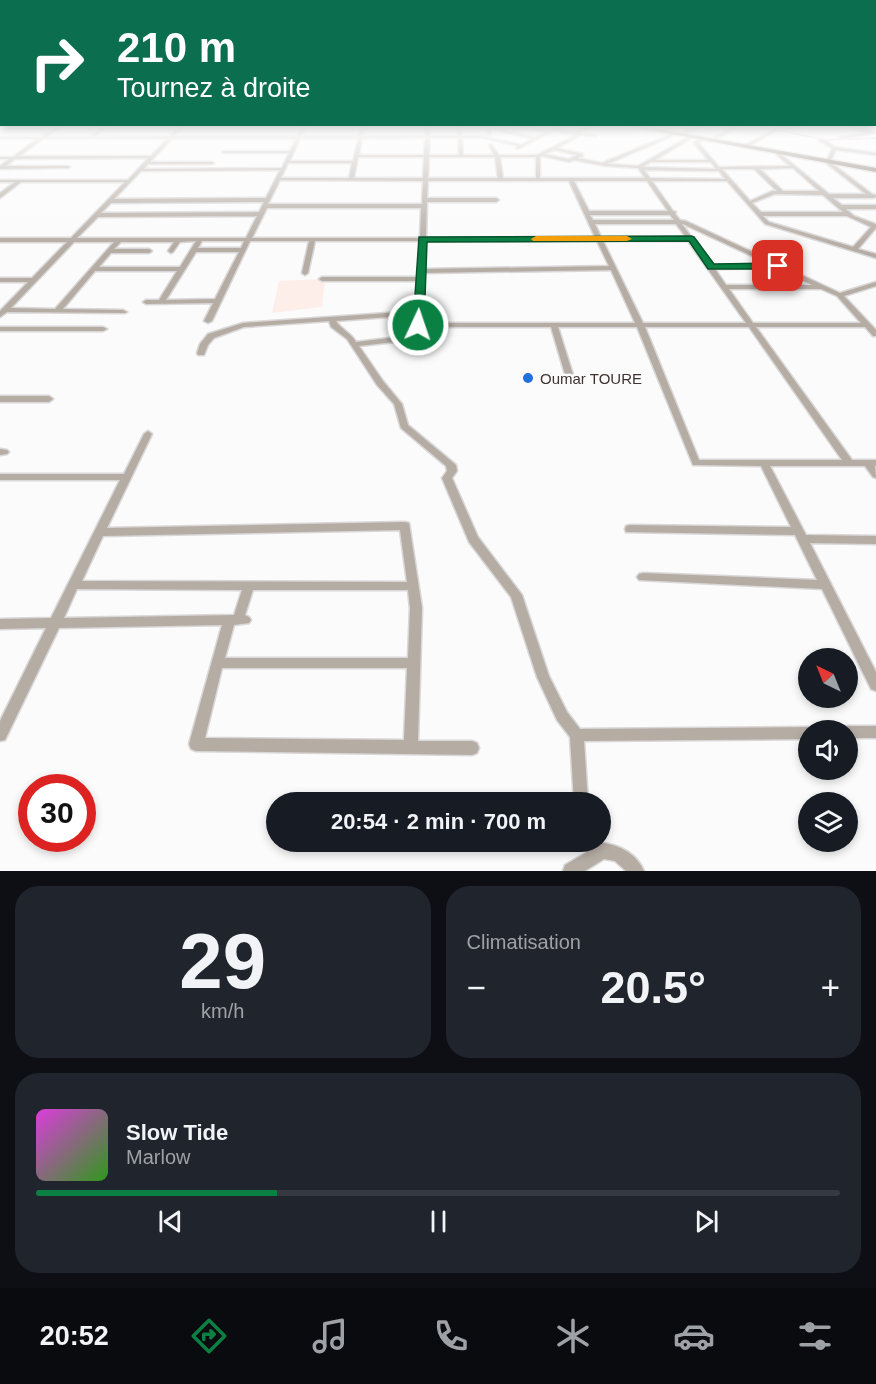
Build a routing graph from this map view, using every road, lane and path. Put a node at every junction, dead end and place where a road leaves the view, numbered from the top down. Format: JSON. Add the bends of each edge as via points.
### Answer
{"nodes":[{"id":1,"x":144,"y":166,"type":"edge"},
{"id":2,"x":210,"y":166,"type":"edge"},
{"id":3,"x":284,"y":166,"type":"edge"},
{"id":4,"x":354,"y":166,"type":"edge"},
{"id":5,"x":426,"y":166,"type":"edge"},
{"id":6,"x":500,"y":166,"type":"edge"},
{"id":7,"x":539,"y":166,"type":"edge"},
{"id":8,"x":618,"y":166,"type":"edge"},
{"id":9,"x":643,"y":166,"type":"edge"},
{"id":10,"x":716,"y":166,"type":"edge"},
{"id":11,"x":833,"y":166,"type":"edge"},
{"id":12,"x":850,"y":166,"type":"edge"},
{"id":13,"x":37,"y":167,"type":"junction"},
{"id":14,"x":68,"y":167,"type":"dead end"},
{"id":15,"x":794,"y":167,"type":"joint"},
{"id":16,"x":1,"y":168,"type":"edge"},
{"id":17,"x":640,"y":168,"type":"junction"},
{"id":18,"x":756,"y":168,"type":"junction"},
{"id":19,"x":283,"y":169,"type":"junction"},
{"id":20,"x":719,"y":169,"type":"junction"},
{"id":21,"x":140,"y":170,"type":"junction"},
{"id":22,"x":208,"y":170,"type":"junction"},
{"id":23,"x":876,"y":170,"type":"edge"},
{"id":24,"x":20,"y":180,"type":"junction"},
{"id":25,"x":278,"y":180,"type":"junction"},
{"id":26,"x":351,"y":180,"type":"junction"},
{"id":27,"x":425,"y":180,"type":"junction"},
{"id":28,"x":501,"y":180,"type":"junction"},
{"id":29,"x":538,"y":180,"type":"junction"},
{"id":30,"x":571,"y":180,"type":"junction"},
{"id":31,"x":650,"y":180,"type":"junction"},
{"id":32,"x":729,"y":180,"type":"junction"},
{"id":33,"x":0,"y":181,"type":"edge"},
{"id":34,"x":129,"y":181,"type":"junction"},
{"id":35,"x":781,"y":192,"type":"junction"},
{"id":36,"x":826,"y":194,"type":"junction"},
{"id":37,"x":0,"y":196,"type":"edge"},
{"id":38,"x":874,"y":196,"type":"edge"},
{"id":39,"x":496,"y":200,"type":"dead end"},
{"id":40,"x":110,"y":201,"type":"junction"},
{"id":41,"x":266,"y":203,"type":"junction"},
{"id":42,"x":424,"y":203,"type":"junction"},
{"id":43,"x":749,"y":203,"type":"junction"},
{"id":44,"x":841,"y":207,"type":"junction"},
{"id":45,"x":876,"y":207,"type":"edge"},
{"id":46,"x":588,"y":213,"type":"junction"},
{"id":47,"x":674,"y":213,"type":"junction"},
{"id":48,"x":261,"y":214,"type":"junction"},
{"id":49,"x":759,"y":214,"type":"junction"},
{"id":50,"x":95,"y":216,"type":"junction"},
{"id":51,"x":850,"y":216,"type":"junction"},
{"id":52,"x":876,"y":217,"type":"edge"},
{"id":53,"x":592,"y":222,"type":"junction"},
{"id":54,"x":680,"y":222,"type":"junction"},
{"id":55,"x":691,"y":238,"type":"junction"},
{"id":56,"x":313,"y":239,"type":"junction"},
{"id":57,"x":422,"y":239,"type":"junction"},
{"id":58,"x":600,"y":239,"type":"junction"},
{"id":59,"x":0,"y":240,"type":"edge"},
{"id":60,"x":71,"y":240,"type":"junction"},
{"id":61,"x":119,"y":240,"type":"junction"},
{"id":62,"x":178,"y":240,"type":"junction"},
{"id":63,"x":200,"y":240,"type":"junction"},
{"id":64,"x":248,"y":240,"type":"junction"},
{"id":65,"x":854,"y":249,"type":"junction"},
{"id":66,"x":195,"y":250,"type":"junction"},
{"id":67,"x":243,"y":250,"type":"junction"},
{"id":68,"x":109,"y":251,"type":"junction"},
{"id":69,"x":149,"y":251,"type":"dead end"},
{"id":70,"x":171,"y":251,"type":"dead end"},
{"id":71,"x":876,"y":256,"type":"edge"},
{"id":72,"x":778,"y":266,"type":"junction"},
{"id":73,"x":711,"y":267,"type":"junction"},
{"id":74,"x":613,"y":268,"type":"junction"},
{"id":75,"x":93,"y":269,"type":"junction"},
{"id":76,"x":182,"y":269,"type":"junction"},
{"id":77,"x":305,"y":273,"type":"dead end"},
{"id":78,"x":421,"y":275,"type":"junction"},
{"id":79,"x":322,"y":279,"type":"dead end"},
{"id":80,"x":0,"y":280,"type":"edge"},
{"id":81,"x":33,"y":280,"type":"junction"},
{"id":82,"x":876,"y":284,"type":"edge"},
{"id":83,"x":725,"y":287,"type":"junction"},
{"id":84,"x":823,"y":287,"type":"junction"},
{"id":85,"x":839,"y":295,"type":"junction"},
{"id":86,"x":218,"y":301,"type":"junction"},
{"id":87,"x":146,"y":302,"type":"dead end"},
{"id":88,"x":161,"y":302,"type":"junction"},
{"id":89,"x":57,"y":311,"type":"junction"},
{"id":90,"x":2,"y":312,"type":"edge"},
{"id":91,"x":123,"y":312,"type":"dead end"},
{"id":92,"x":419,"y":313,"type":"junction"},
{"id":93,"x":331,"y":319,"type":"junction"},
{"id":94,"x":208,"y":321,"type":"dead end"},
{"id":95,"x":418,"y":325,"type":"junction"},
{"id":96,"x":554,"y":325,"type":"junction"},
{"id":97,"x":640,"y":325,"type":"junction"},
{"id":98,"x":752,"y":325,"type":"junction"},
{"id":99,"x":868,"y":325,"type":"junction"},
{"id":100,"x":0,"y":328,"type":"edge"},
{"id":101,"x":103,"y":328,"type":"dead end"},
{"id":102,"x":876,"y":334,"type":"edge"},
{"id":103,"x":355,"y":344,"type":"junction"},
{"id":104,"x":201,"y":353,"type":"dead end"},
{"id":105,"x":571,"y":381,"type":"dead end"},
{"id":106,"x":0,"y":399,"type":"edge"},
{"id":107,"x":49,"y":399,"type":"dead end"},
{"id":108,"x":148,"y":434,"type":"dead end"},
{"id":109,"x":849,"y":463,"type":"junction"},
{"id":110,"x":872,"y":463,"type":"edge"},
{"id":111,"x":764,"y":464,"type":"junction"},
{"id":112,"x":876,"y":475,"type":"edge"},
{"id":113,"x":0,"y":477,"type":"edge"},
{"id":114,"x":127,"y":477,"type":"junction"},
{"id":115,"x":630,"y":529,"type":"dead end"},
{"id":116,"x":99,"y":532,"type":"junction"},
{"id":117,"x":800,"y":535,"type":"junction"},
{"id":118,"x":876,"y":540,"type":"edge"},
{"id":119,"x":643,"y":577,"type":"dead end"},
{"id":120,"x":73,"y":585,"type":"junction"},
{"id":121,"x":825,"y":585,"type":"junction"},
{"id":122,"x":249,"y":586,"type":"junction"},
{"id":123,"x":413,"y":586,"type":"junction"},
{"id":124,"x":238,"y":620,"type":"junction"},
{"id":125,"x":55,"y":623,"type":"junction"},
{"id":126,"x":0,"y":624,"type":"edge"},
{"id":127,"x":218,"y":663,"type":"junction"},
{"id":128,"x":414,"y":663,"type":"junction"},
{"id":129,"x":876,"y":685,"type":"edge"},
{"id":130,"x":858,"y":732,"type":"edge"},
{"id":131,"x":876,"y":732,"type":"edge"},
{"id":132,"x":798,"y":733,"type":"edge"},
{"id":133,"x":0,"y":735,"type":"edge"},
{"id":134,"x":576,"y":735,"type":"junction"},
{"id":135,"x":411,"y":747,"type":"junction"},
{"id":136,"x":472,"y":748,"type":"dead end"},
{"id":137,"x":580,"y":792,"type":"edge"},
{"id":138,"x":590,"y":852,"type":"edge"},
{"id":139,"x":611,"y":852,"type":"edge"},
{"id":140,"x":572,"y":871,"type":"edge"},
{"id":141,"x":636,"y":871,"type":"edge"}],
"edges":[{"from":1,"to":21,"type":"street"},
{"from":2,"to":22,"type":"street"},
{"from":3,"to":19,"type":"street"},
{"from":4,"to":26,"type":"street"},
{"from":5,"to":27,"type":"street"},
{"from":6,"to":28,"type":"street"},
{"from":7,"to":29,"type":"street"},
{"from":8,"to":17,"type":"street"},
{"from":9,"to":17,"type":"street"},
{"from":10,"to":20,"type":"street"},
{"from":11,"to":38,"type":"street"},
{"from":12,"to":23,"type":"main road"},
{"from":13,"to":14,"type":"street"},
{"from":13,"to":16,"type":"street"},
{"from":13,"to":24,"type":"street"},
{"from":15,"to":18,"type":"street"},
{"from":15,"to":36,"type":"street"},
{"from":17,"to":20,"type":"street"},
{"from":17,"to":31,"type":"street"},
{"from":18,"to":20,"type":"street"},
{"from":18,"to":35,"type":"street"},
{"from":19,"to":22,"type":"street"},
{"from":19,"to":25,"type":"street"},
{"from":20,"to":32,"type":"street"},
{"from":21,"to":22,"type":"street"},
{"from":21,"to":34,"type":"street"},
{"from":24,"to":33,"type":"street"},
{"from":24,"to":34,"type":"street"},
{"from":24,"to":37,"type":"street"},
{"from":25,"to":26,"type":"street"},
{"from":25,"to":41,"type":"street"},
{"from":26,"to":27,"type":"street"},
{"from":27,"to":28,"type":"street"},
{"from":27,"to":42,"type":"street"},
{"from":28,"to":29,"type":"street"},
{"from":29,"to":30,"type":"street"},
{"from":30,"to":31,"type":"street"},
{"from":30,"to":46,"type":"street"},
{"from":31,"to":32,"type":"street"},
{"from":31,"to":47,"type":"street"},
{"from":32,"to":43,"type":"street"},
{"from":34,"to":40,"type":"street"},
{"from":35,"to":36,"type":"street"},
{"from":35,"to":43,"type":"street"},
{"from":36,"to":38,"type":"street"},
{"from":36,"to":44,"type":"street"},
{"from":39,"to":42,"type":"street"},
{"from":40,"to":41,"type":"street"},
{"from":40,"to":50,"type":"street"},
{"from":41,"to":42,"type":"street"},
{"from":41,"to":48,"type":"street"},
{"from":42,"to":57,"type":"street"},
{"from":43,"to":49,"type":"street"},
{"from":44,"to":45,"type":"street"},
{"from":44,"to":51,"type":"street"},
{"from":46,"to":47,"type":"street"},
{"from":46,"to":53,"type":"street"},
{"from":47,"to":54,"type":"street"},
{"from":48,"to":50,"type":"street"},
{"from":48,"to":64,"type":"street"},
{"from":49,"to":51,"type":"street"},
{"from":49,"to":65,"type":"street","via":[[767,223]]},
{"from":50,"to":60,"type":"street"},
{"from":51,"to":52,"type":"street"},
{"from":51,"to":65,"type":"street","via":[[875,226]]},
{"from":53,"to":54,"type":"street"},
{"from":53,"to":58,"type":"street"},
{"from":54,"to":55,"type":"street"},
{"from":54,"to":72,"type":"street"},
{"from":55,"to":58,"type":"street"},
{"from":55,"to":73,"type":"street"},
{"from":56,"to":57,"type":"street"},
{"from":56,"to":64,"type":"street"},
{"from":56,"to":77,"type":"street"},
{"from":57,"to":58,"type":"street"},
{"from":57,"to":78,"type":"street"},
{"from":58,"to":74,"type":"street"},
{"from":59,"to":60,"type":"street"},
{"from":60,"to":61,"type":"street"},
{"from":60,"to":81,"type":"street"},
{"from":61,"to":62,"type":"street"},
{"from":61,"to":68,"type":"street"},
{"from":62,"to":63,"type":"street"},
{"from":62,"to":70,"type":"street"},
{"from":63,"to":64,"type":"street"},
{"from":63,"to":66,"type":"street"},
{"from":64,"to":67,"type":"street"},
{"from":65,"to":71,"type":"street"},
{"from":66,"to":67,"type":"street"},
{"from":66,"to":76,"type":"street"},
{"from":67,"to":86,"type":"street"},
{"from":68,"to":69,"type":"street"},
{"from":68,"to":75,"type":"street"},
{"from":72,"to":73,"type":"street"},
{"from":72,"to":84,"type":"street"},
{"from":73,"to":83,"type":"street"},
{"from":74,"to":78,"type":"street"},
{"from":74,"to":97,"type":"street"},
{"from":75,"to":76,"type":"street"},
{"from":75,"to":89,"type":"street"},
{"from":76,"to":88,"type":"street"},
{"from":78,"to":79,"type":"street"},
{"from":78,"to":92,"type":"street"},
{"from":80,"to":81,"type":"street"},
{"from":81,"to":90,"type":"street"},
{"from":82,"to":85,"type":"street"},
{"from":83,"to":84,"type":"street"},
{"from":83,"to":98,"type":"street"},
{"from":84,"to":85,"type":"street"},
{"from":85,"to":99,"type":"street"},
{"from":86,"to":88,"type":"street"},
{"from":86,"to":94,"type":"street"},
{"from":87,"to":88,"type":"street"},
{"from":89,"to":90,"type":"street"},
{"from":89,"to":91,"type":"street"},
{"from":92,"to":93,"type":"street"},
{"from":92,"to":95,"type":"street"},
{"from":93,"to":103,"type":"street"},
{"from":93,"to":104,"type":"street","via":[[243,325],[211,336]]},
{"from":95,"to":96,"type":"street"},
{"from":95,"to":103,"type":"street","via":[[418,337]]},
{"from":96,"to":97,"type":"street"},
{"from":96,"to":105,"type":"street"},
{"from":97,"to":98,"type":"street"},
{"from":97,"to":111,"type":"street","via":[[696,464]]},
{"from":98,"to":99,"type":"street"},
{"from":98,"to":109,"type":"street"},
{"from":99,"to":102,"type":"street"},
{"from":100,"to":101,"type":"street"},
{"from":103,"to":134,"type":"street","via":[[398,404],[404,426],[451,465],[447,478],[473,539],[516,596],[543,677]]},
{"from":106,"to":107,"type":"street"},
{"from":108,"to":114,"type":"street"},
{"from":109,"to":110,"type":"street"},
{"from":109,"to":111,"type":"street"},
{"from":110,"to":112,"type":"street"},
{"from":111,"to":117,"type":"street"},
{"from":113,"to":114,"type":"street"},
{"from":114,"to":116,"type":"street"},
{"from":115,"to":117,"type":"street"},
{"from":116,"to":120,"type":"street"},
{"from":116,"to":123,"type":"street","via":[[405,526]]},
{"from":117,"to":118,"type":"street"},
{"from":117,"to":121,"type":"street"},
{"from":119,"to":121,"type":"street"},
{"from":120,"to":122,"type":"street"},
{"from":120,"to":125,"type":"street"},
{"from":121,"to":129,"type":"street"},
{"from":122,"to":123,"type":"street"},
{"from":122,"to":124,"type":"street"},
{"from":123,"to":128,"type":"street"},
{"from":124,"to":125,"type":"street"},
{"from":124,"to":127,"type":"street"},
{"from":125,"to":126,"type":"street"},
{"from":125,"to":133,"type":"street"},
{"from":127,"to":128,"type":"street"},
{"from":127,"to":135,"type":"street","via":[[196,744]]},
{"from":128,"to":135,"type":"street"},
{"from":130,"to":131,"type":"street"},
{"from":132,"to":134,"type":"street"},
{"from":134,"to":137,"type":"street"},
{"from":135,"to":136,"type":"street"},
{"from":138,"to":140,"type":"street"},
{"from":139,"to":141,"type":"street"}]}
